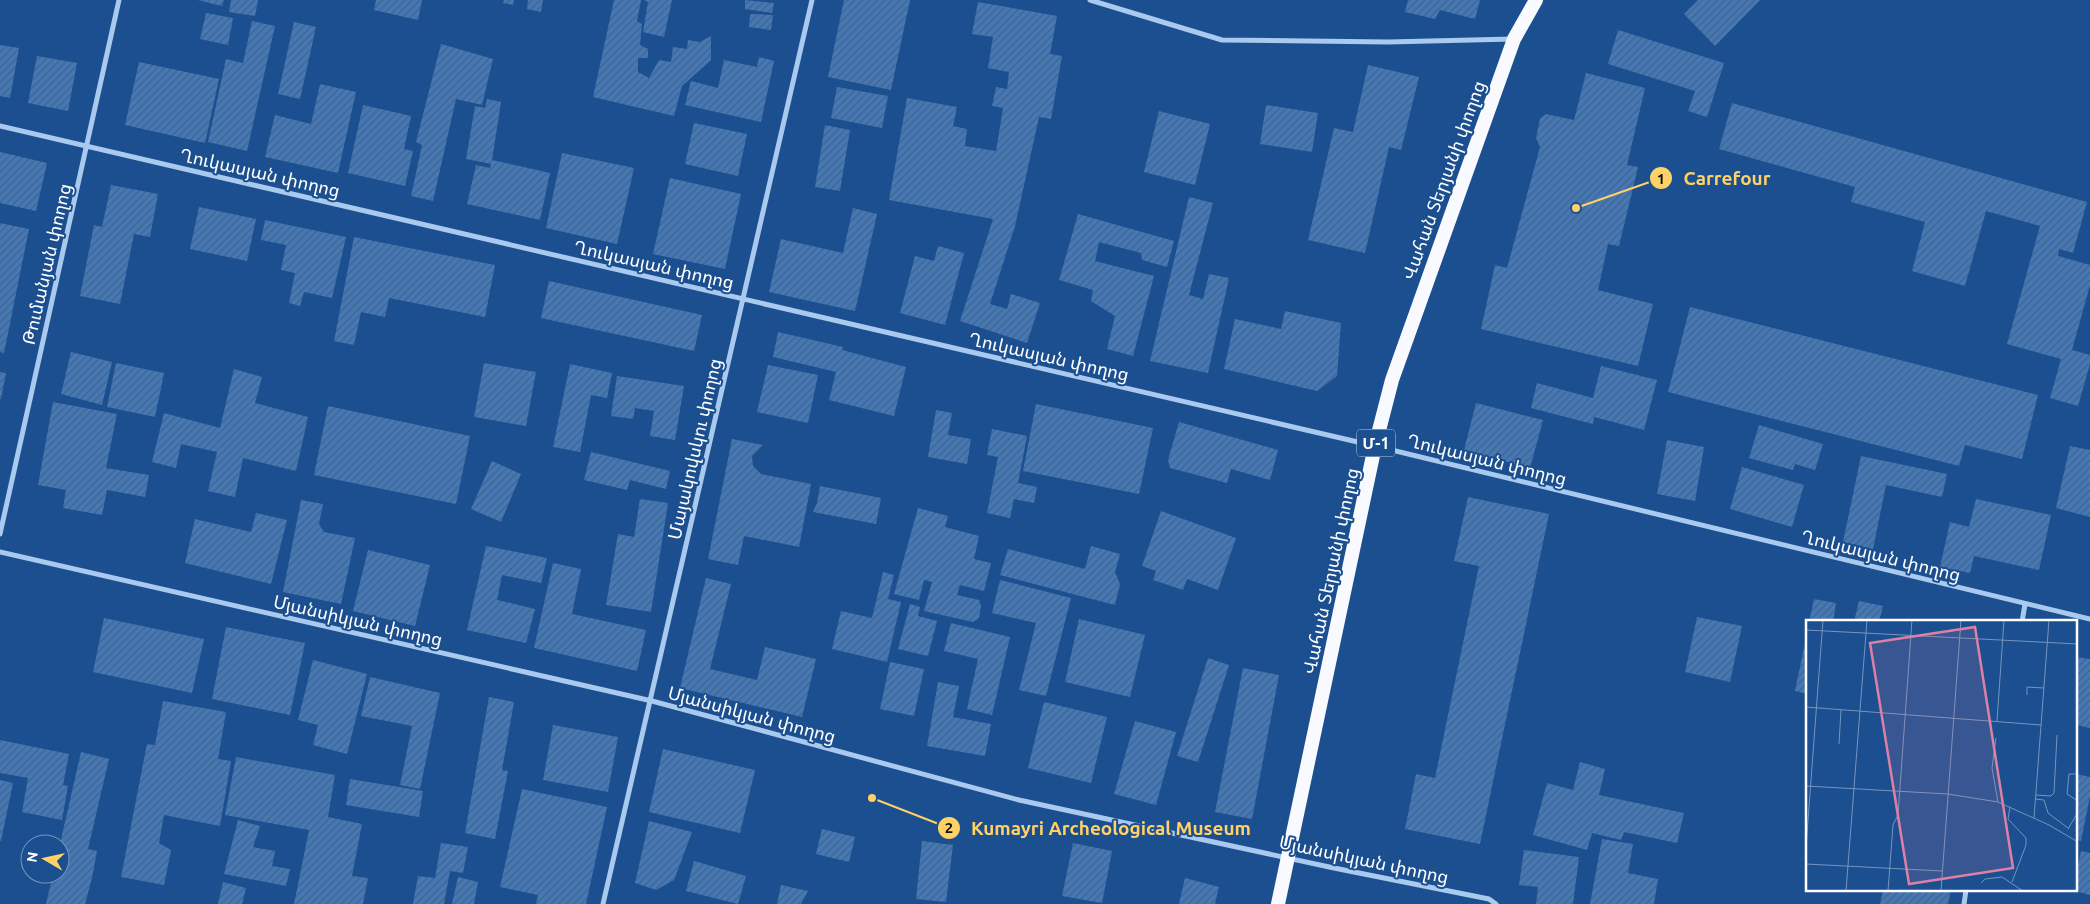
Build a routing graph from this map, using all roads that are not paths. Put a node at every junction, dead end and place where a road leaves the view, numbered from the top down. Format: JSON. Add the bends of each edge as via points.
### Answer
{"nodes":[{"id":1,"x":119,"y":0,"type":"edge"},
{"id":2,"x":812,"y":0,"type":"edge"},
{"id":3,"x":1090,"y":0,"type":"edge"},
{"id":4,"x":1536,"y":0,"type":"edge"},
{"id":5,"x":1514,"y":39,"type":"junction"},
{"id":6,"x":0,"y":126,"type":"edge"},
{"id":7,"x":86,"y":146,"type":"junction"},
{"id":8,"x":742,"y":298,"type":"junction"},
{"id":9,"x":1376,"y":446,"type":"junction"},
{"id":10,"x":0,"y":534,"type":"edge"},
{"id":11,"x":0,"y":552,"type":"edge"},
{"id":12,"x":2025,"y":604,"type":"junction"},
{"id":13,"x":2090,"y":619,"type":"edge"},
{"id":14,"x":2022,"y":620,"type":"edge"},
{"id":15,"x":652,"y":701,"type":"junction"},
{"id":16,"x":1288,"y":858,"type":"junction"},
{"id":17,"x":603,"y":904,"type":"edge"},
{"id":18,"x":1278,"y":904,"type":"edge"},
{"id":19,"x":1496,"y":904,"type":"edge"}],
"edges":[{"from":1,"to":7,"type":"street","name":"Թումանյան փողոց"},
{"from":2,"to":8,"type":"street","name":"Մայակովսկու փողոց"},
{"from":3,"to":5,"type":"street","via":[[1222,40],[1388,42]]},
{"from":4,"to":5,"type":"highway","name":"Վահան Տերյանի փողոց","number":"Մ-1"},
{"from":5,"to":9,"type":"highway","name":"Վահան Տերյանի փողոց","number":"Մ-1","via":[[1392,380]]},
{"from":6,"to":7,"type":"street","name":"Ղուկասյան փողոց"},
{"from":7,"to":8,"type":"street","name":"Ղուկասյան փողոց"},
{"from":7,"to":10,"type":"street","name":"Թումանյան փողոց"},
{"from":8,"to":9,"type":"street","name":"Ղուկասյան փողոց"},
{"from":8,"to":15,"type":"street","name":"Մայակովսկու փողոց"},
{"from":9,"to":12,"type":"street","name":"Ղուկասյան փողոց"},
{"from":9,"to":16,"type":"highway","name":"Վահան Տերյանի փողոց","number":"Մ-1"},
{"from":11,"to":15,"type":"street","name":"Մյանսիկյան փողոց"},
{"from":12,"to":13,"type":"street","name":"Ղուկասյան փողոց"},
{"from":12,"to":14,"type":"street"},
{"from":15,"to":16,"type":"street","name":"Մյանսիկյան փողոց","via":[[1019,800]]},
{"from":15,"to":17,"type":"street","name":"Մայակովսկու փողոց"},
{"from":16,"to":18,"type":"highway","name":"Վահան Տերյանի փողոց","number":"Մ-1"},
{"from":16,"to":19,"type":"street","name":"Մյանսիկյան փողոց","via":[[1489,899]]}]}
